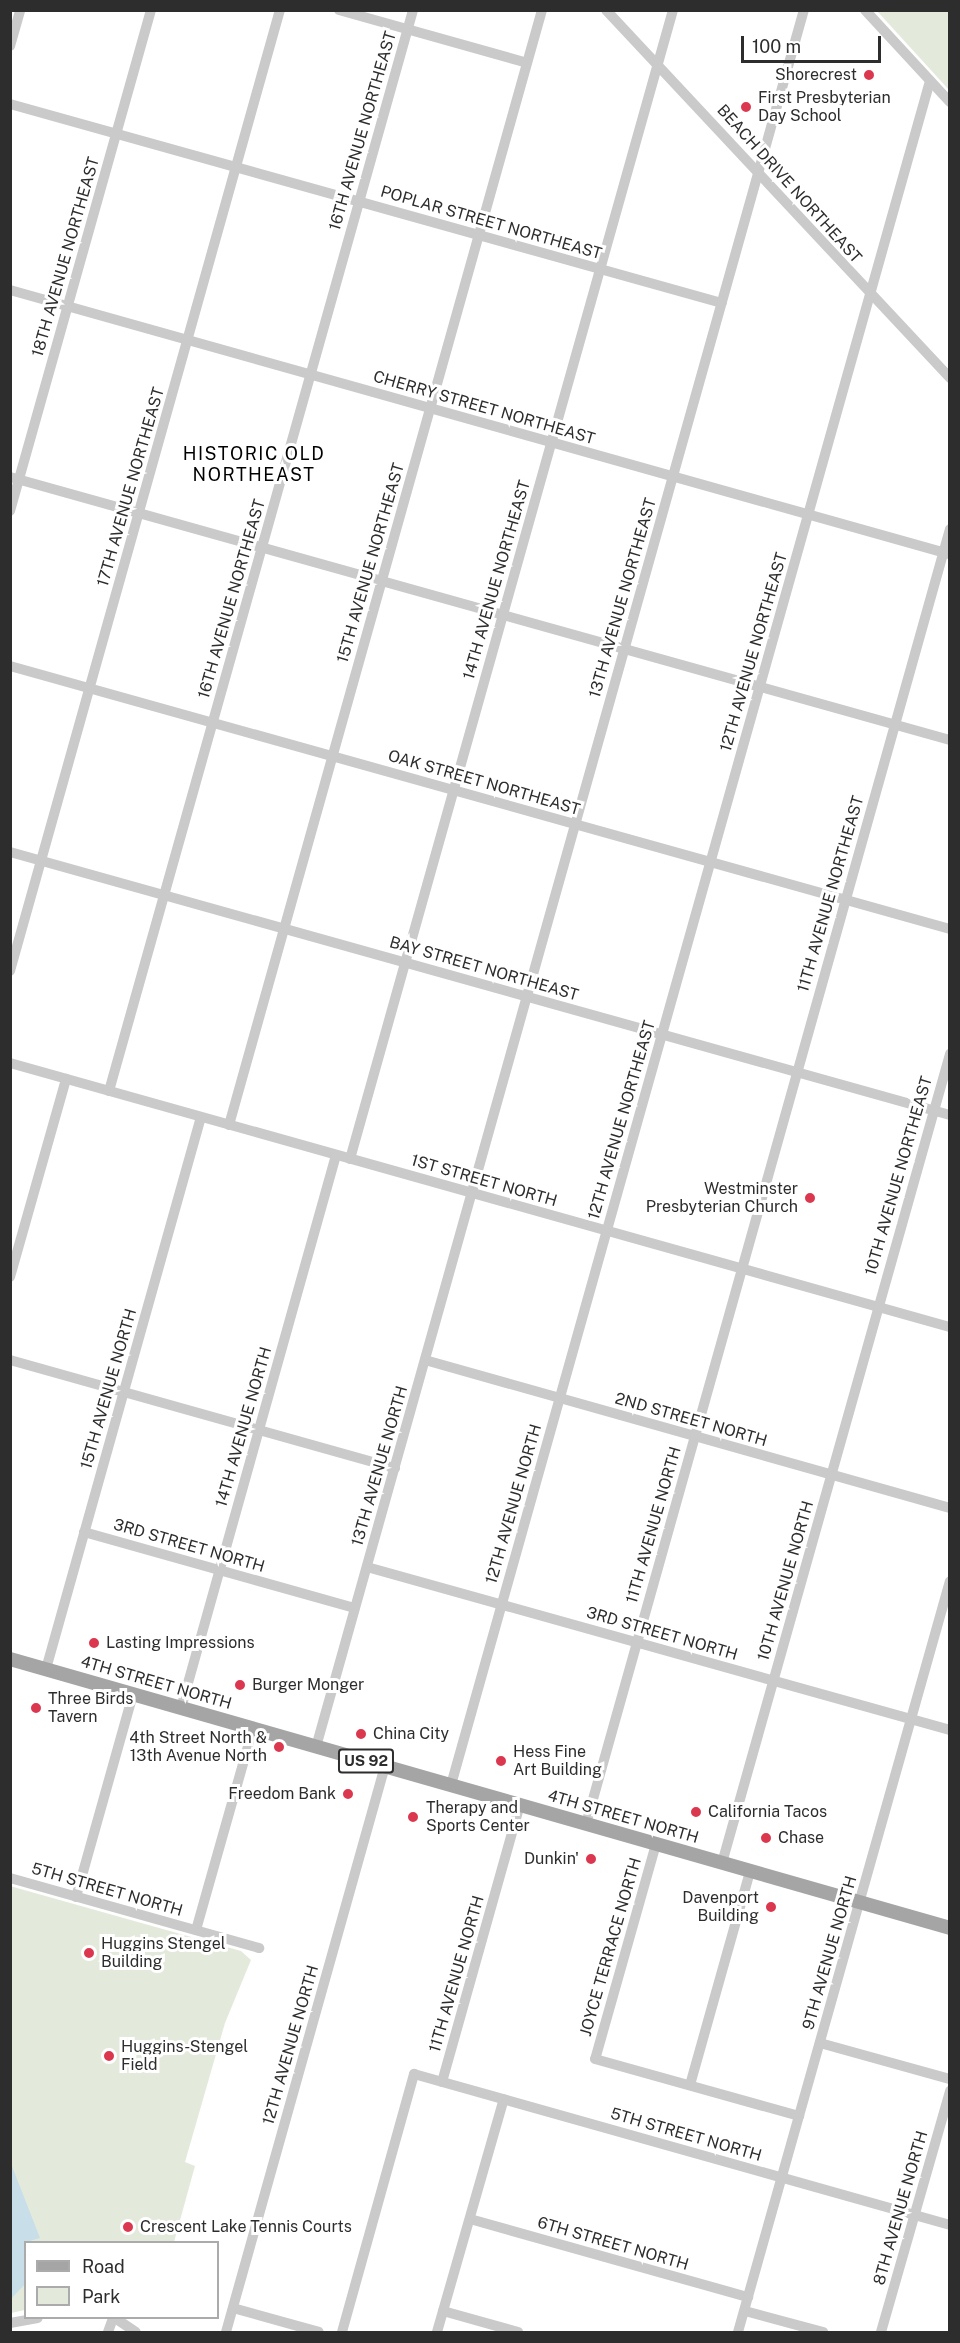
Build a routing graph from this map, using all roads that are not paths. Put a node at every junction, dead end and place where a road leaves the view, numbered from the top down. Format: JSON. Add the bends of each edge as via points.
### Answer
{"nodes":[{"id":1,"x":20,"y":10,"type":"edge"},
{"id":2,"x":151,"y":10,"type":"edge"},
{"id":3,"x":280,"y":10,"type":"edge"},
{"id":4,"x":339,"y":10,"type":"edge"},
{"id":5,"x":413,"y":10,"type":"edge"},
{"id":6,"x":542,"y":10,"type":"edge"},
{"id":7,"x":606,"y":10,"type":"edge"},
{"id":8,"x":673,"y":10,"type":"edge"},
{"id":9,"x":804,"y":10,"type":"edge"},
{"id":10,"x":865,"y":10,"type":"edge"},
{"id":11,"x":407,"y":30,"type":"junction"},
{"id":12,"x":10,"y":46,"type":"edge"},
{"id":13,"x":527,"y":63,"type":"junction"},
{"id":14,"x":657,"y":64,"type":"junction"},
{"id":15,"x":930,"y":81,"type":"junction"},
{"id":16,"x":950,"y":102,"type":"edge"},
{"id":17,"x":10,"y":104,"type":"edge"},
{"id":18,"x":116,"y":133,"type":"junction"},
{"id":19,"x":236,"y":167,"type":"junction"},
{"id":20,"x":759,"y":172,"type":"junction"},
{"id":21,"x":359,"y":202,"type":"junction"},
{"id":22,"x":479,"y":235,"type":"junction"},
{"id":23,"x":600,"y":269,"type":"junction"},
{"id":24,"x":10,"y":290,"type":"edge"},
{"id":25,"x":869,"y":296,"type":"junction"},
{"id":26,"x":722,"y":303,"type":"junction"},
{"id":27,"x":68,"y":307,"type":"junction"},
{"id":28,"x":188,"y":340,"type":"junction"},
{"id":29,"x":310,"y":375,"type":"junction"},
{"id":30,"x":950,"y":378,"type":"edge"},
{"id":31,"x":430,"y":408,"type":"junction"},
{"id":32,"x":551,"y":442,"type":"junction"},
{"id":33,"x":673,"y":476,"type":"junction"},
{"id":34,"x":15,"y":478,"type":"edge"},
{"id":35,"x":10,"y":511,"type":"edge"},
{"id":36,"x":139,"y":513,"type":"junction"},
{"id":37,"x":808,"y":514,"type":"junction"},
{"id":38,"x":950,"y":528,"type":"edge"},
{"id":39,"x":262,"y":547,"type":"junction"},
{"id":40,"x":946,"y":553,"type":"edge"},
{"id":41,"x":382,"y":581,"type":"junction"},
{"id":42,"x":503,"y":615,"type":"junction"},
{"id":43,"x":625,"y":649,"type":"junction"},
{"id":44,"x":10,"y":666,"type":"edge"},
{"id":45,"x":759,"y":687,"type":"junction"},
{"id":46,"x":90,"y":688,"type":"junction"},
{"id":47,"x":213,"y":723,"type":"junction"},
{"id":48,"x":894,"y":725,"type":"junction"},
{"id":49,"x":950,"y":740,"type":"edge"},
{"id":50,"x":333,"y":756,"type":"junction"},
{"id":51,"x":453,"y":790,"type":"junction"},
{"id":52,"x":575,"y":824,"type":"junction"},
{"id":53,"x":10,"y":852,"type":"edge"},
{"id":54,"x":42,"y":860,"type":"junction"},
{"id":55,"x":710,"y":862,"type":"junction"},
{"id":56,"x":164,"y":895,"type":"junction"},
{"id":57,"x":845,"y":900,"type":"junction"},
{"id":58,"x":284,"y":928,"type":"junction"},
{"id":59,"x":950,"y":929,"type":"edge"},
{"id":60,"x":405,"y":962,"type":"junction"},
{"id":61,"x":10,"y":971,"type":"edge"},
{"id":62,"x":527,"y":997,"type":"junction"},
{"id":63,"x":662,"y":1035,"type":"junction"},
{"id":64,"x":950,"y":1054,"type":"edge"},
{"id":65,"x":10,"y":1063,"type":"edge"},
{"id":66,"x":797,"y":1072,"type":"junction"},
{"id":67,"x":66,"y":1079,"type":"junction"},
{"id":68,"x":109,"y":1091,"type":"junction"},
{"id":69,"x":933,"y":1111,"type":"junction"},
{"id":70,"x":950,"y":1115,"type":"edge"},
{"id":71,"x":201,"y":1117,"type":"junction"},
{"id":72,"x":229,"y":1125,"type":"junction"},
{"id":73,"x":336,"y":1155,"type":"junction"},
{"id":74,"x":350,"y":1158,"type":"junction"},
{"id":75,"x":472,"y":1193,"type":"junction"},
{"id":76,"x":607,"y":1231,"type":"junction"},
{"id":77,"x":742,"y":1269,"type":"junction"},
{"id":78,"x":10,"y":1277,"type":"edge"},
{"id":79,"x":878,"y":1307,"type":"junction"},
{"id":80,"x":950,"y":1327,"type":"edge"},
{"id":81,"x":10,"y":1360,"type":"edge"},
{"id":82,"x":425,"y":1360,"type":"junction"},
{"id":83,"x":123,"y":1392,"type":"junction"},
{"id":84,"x":560,"y":1398,"type":"junction"},
{"id":85,"x":259,"y":1430,"type":"junction"},
{"id":86,"x":695,"y":1436,"type":"junction"},
{"id":87,"x":395,"y":1468,"type":"junction"},
{"id":88,"x":831,"y":1474,"type":"junction"},
{"id":89,"x":950,"y":1508,"type":"edge"},
{"id":90,"x":84,"y":1532,"type":"junction"},
{"id":91,"x":367,"y":1567,"type":"junction"},
{"id":92,"x":219,"y":1570,"type":"junction"},
{"id":93,"x":950,"y":1581,"type":"edge"},
{"id":94,"x":502,"y":1604,"type":"junction"},
{"id":95,"x":355,"y":1608,"type":"junction"},
{"id":96,"x":637,"y":1642,"type":"junction"},
{"id":97,"x":10,"y":1659,"type":"edge"},
{"id":98,"x":46,"y":1669,"type":"junction"},
{"id":99,"x":773,"y":1681,"type":"junction"},
{"id":100,"x":133,"y":1694,"type":"junction"},
{"id":101,"x":181,"y":1708,"type":"junction"},
{"id":102,"x":911,"y":1719,"type":"junction"},
{"id":103,"x":253,"y":1728,"type":"junction"},
{"id":104,"x":950,"y":1730,"type":"edge"},
{"id":105,"x":316,"y":1746,"type":"junction"},
{"id":106,"x":385,"y":1766,"type":"junction"},
{"id":107,"x":451,"y":1785,"type":"junction"},
{"id":108,"x":520,"y":1805,"type":"junction"},
{"id":109,"x":586,"y":1824,"type":"junction"},
{"id":110,"x":656,"y":1844,"type":"junction"},
{"id":111,"x":722,"y":1863,"type":"junction"},
{"id":112,"x":750,"y":1871,"type":"junction"},
{"id":113,"x":10,"y":1878,"type":"edge"},
{"id":114,"x":76,"y":1897,"type":"junction"},
{"id":115,"x":859,"y":1902,"type":"junction"},
{"id":116,"x":950,"y":1928,"type":"edge"},
{"id":117,"x":196,"y":1930,"type":"junction"},
{"id":118,"x":259,"y":1948,"type":"dead end"},
{"id":119,"x":820,"y":2043,"type":"junction"},
{"id":120,"x":950,"y":2079,"type":"edge"},
{"id":121,"x":442,"y":2082,"type":"junction"},
{"id":122,"x":690,"y":2085,"type":"junction"},
{"id":123,"x":950,"y":2091,"type":"edge"},
{"id":124,"x":504,"y":2099,"type":"junction"},
{"id":125,"x":799,"y":2116,"type":"junction"},
{"id":126,"x":782,"y":2178,"type":"junction"},
{"id":127,"x":914,"y":2215,"type":"junction"},
{"id":128,"x":470,"y":2219,"type":"junction"},
{"id":129,"x":950,"y":2224,"type":"edge"},
{"id":130,"x":748,"y":2297,"type":"junction"},
{"id":131,"x":233,"y":2308,"type":"junction"},
{"id":132,"x":443,"y":2311,"type":"junction"},
{"id":133,"x":745,"y":2311,"type":"junction"},
{"id":134,"x":36,"y":2319,"type":"edge"},
{"id":135,"x":116,"y":2319,"type":"edge"},
{"id":136,"x":11,"y":2326,"type":"edge"},
{"id":137,"x":136,"y":2332,"type":"edge"},
{"id":138,"x":226,"y":2332,"type":"edge"},
{"id":139,"x":319,"y":2332,"type":"edge"},
{"id":140,"x":342,"y":2332,"type":"edge"},
{"id":141,"x":437,"y":2332,"type":"edge"},
{"id":142,"x":518,"y":2332,"type":"edge"},
{"id":143,"x":738,"y":2332,"type":"edge"},
{"id":144,"x":823,"y":2332,"type":"edge"},
{"id":145,"x":881,"y":2332,"type":"edge"}],
"edges":[{"from":1,"to":12,"type":"street"},
{"from":2,"to":18,"type":"street","name":"18TH AVENUE NORTHEAST"},
{"from":3,"to":19,"type":"street","name":"17TH AVENUE NORTHEAST"},
{"from":4,"to":11,"type":"street"},
{"from":5,"to":11,"type":"street","name":"16TH AVENUE NORTHEAST"},
{"from":6,"to":13,"type":"street","name":"15TH AVENUE NORTHEAST"},
{"from":7,"to":14,"type":"street","name":"BEACH DRIVE NORTHEAST"},
{"from":8,"to":14,"type":"street","name":"14TH AVENUE NORTHEAST"},
{"from":9,"to":20,"type":"street","name":"13TH AVENUE NORTHEAST"},
{"from":10,"to":15,"type":"street"},
{"from":11,"to":13,"type":"street"},
{"from":11,"to":21,"type":"street","name":"16TH AVENUE NORTHEAST"},
{"from":13,"to":22,"type":"street","name":"15TH AVENUE NORTHEAST"},
{"from":14,"to":20,"type":"street","name":"BEACH DRIVE NORTHEAST"},
{"from":14,"to":23,"type":"street","name":"14TH AVENUE NORTHEAST"},
{"from":15,"to":16,"type":"street"},
{"from":15,"to":25,"type":"street","name":"12TH AVENUE NORTHEAST"},
{"from":17,"to":18,"type":"street","name":"POPLAR STREET NORTHEAST"},
{"from":18,"to":19,"type":"street","name":"POPLAR STREET NORTHEAST"},
{"from":18,"to":27,"type":"street","name":"18TH AVENUE NORTHEAST"},
{"from":19,"to":21,"type":"street","name":"POPLAR STREET NORTHEAST"},
{"from":19,"to":28,"type":"street","name":"17TH AVENUE NORTHEAST"},
{"from":20,"to":25,"type":"street","name":"BEACH DRIVE NORTHEAST"},
{"from":20,"to":26,"type":"street","name":"13TH AVENUE NORTHEAST"},
{"from":21,"to":22,"type":"street","name":"POPLAR STREET NORTHEAST"},
{"from":21,"to":29,"type":"street","name":"16TH AVENUE NORTHEAST"},
{"from":22,"to":23,"type":"street","name":"POPLAR STREET NORTHEAST"},
{"from":22,"to":31,"type":"street","name":"15TH AVENUE NORTHEAST"},
{"from":23,"to":26,"type":"street","name":"POPLAR STREET NORTHEAST"},
{"from":23,"to":32,"type":"street","name":"14TH AVENUE NORTHEAST"},
{"from":24,"to":27,"type":"street","name":"CHERRY STREET NORTHEAST"},
{"from":25,"to":30,"type":"street","name":"BEACH DRIVE NORTHEAST"},
{"from":25,"to":37,"type":"street","name":"12TH AVENUE NORTHEAST"},
{"from":26,"to":33,"type":"street","name":"13TH AVENUE NORTHEAST"},
{"from":27,"to":28,"type":"street","name":"CHERRY STREET NORTHEAST"},
{"from":27,"to":34,"type":"street","name":"18TH AVENUE NORTHEAST"},
{"from":28,"to":29,"type":"street","name":"CHERRY STREET NORTHEAST"},
{"from":28,"to":36,"type":"street","name":"17TH AVENUE NORTHEAST"},
{"from":29,"to":31,"type":"street","name":"CHERRY STREET NORTHEAST"},
{"from":29,"to":39,"type":"street","name":"16TH AVENUE NORTHEAST"},
{"from":31,"to":32,"type":"street","name":"CHERRY STREET NORTHEAST"},
{"from":31,"to":41,"type":"street","name":"15TH AVENUE NORTHEAST"},
{"from":32,"to":33,"type":"street","name":"CHERRY STREET NORTHEAST"},
{"from":32,"to":42,"type":"street","name":"14TH AVENUE NORTHEAST"},
{"from":33,"to":37,"type":"street","name":"CHERRY STREET NORTHEAST"},
{"from":33,"to":43,"type":"street","name":"13TH AVENUE NORTHEAST"},
{"from":34,"to":35,"type":"street","name":"18TH AVENUE NORTHEAST"},
{"from":34,"to":36,"type":"street"},
{"from":36,"to":39,"type":"street"},
{"from":36,"to":46,"type":"street","name":"17TH AVENUE NORTHEAST"},
{"from":37,"to":40,"type":"street","name":"CHERRY STREET NORTHEAST"},
{"from":37,"to":45,"type":"street","name":"12TH AVENUE NORTHEAST"},
{"from":38,"to":40,"type":"street","name":"11TH AVENUE NORTHEAST"},
{"from":39,"to":41,"type":"street"},
{"from":39,"to":47,"type":"street","name":"16TH AVENUE NORTHEAST"},
{"from":40,"to":48,"type":"street","name":"11TH AVENUE NORTHEAST"},
{"from":41,"to":42,"type":"street"},
{"from":41,"to":50,"type":"street","name":"15TH AVENUE NORTHEAST"},
{"from":42,"to":43,"type":"street"},
{"from":42,"to":51,"type":"street","name":"14TH AVENUE NORTHEAST"},
{"from":43,"to":45,"type":"street"},
{"from":43,"to":52,"type":"street","name":"13TH AVENUE NORTHEAST"},
{"from":44,"to":46,"type":"street","name":"OAK STREET NORTHEAST"},
{"from":45,"to":48,"type":"street"},
{"from":45,"to":55,"type":"street","name":"12TH AVENUE NORTHEAST"},
{"from":46,"to":47,"type":"street","name":"OAK STREET NORTHEAST"},
{"from":46,"to":54,"type":"street","name":"17TH AVENUE NORTHEAST"},
{"from":47,"to":50,"type":"street","name":"OAK STREET NORTHEAST"},
{"from":47,"to":56,"type":"street","name":"16TH AVENUE NORTHEAST"},
{"from":48,"to":49,"type":"street"},
{"from":48,"to":57,"type":"street","name":"11TH AVENUE NORTHEAST"},
{"from":50,"to":51,"type":"street","name":"OAK STREET NORTHEAST"},
{"from":50,"to":58,"type":"street","name":"15TH AVENUE NORTHEAST"},
{"from":51,"to":52,"type":"street","name":"OAK STREET NORTHEAST"},
{"from":51,"to":60,"type":"street","name":"14TH AVENUE NORTHEAST"},
{"from":52,"to":55,"type":"street","name":"OAK STREET NORTHEAST"},
{"from":52,"to":62,"type":"street","name":"13TH AVENUE NORTHEAST"},
{"from":53,"to":54,"type":"street","name":"BAY STREET NORTHEAST"},
{"from":54,"to":56,"type":"street","name":"BAY STREET NORTHEAST"},
{"from":54,"to":61,"type":"street","name":"17TH AVENUE NORTHEAST"},
{"from":55,"to":57,"type":"street","name":"OAK STREET NORTHEAST"},
{"from":55,"to":63,"type":"street","name":"12TH AVENUE NORTHEAST"},
{"from":56,"to":58,"type":"street","name":"BAY STREET NORTHEAST"},
{"from":56,"to":68,"type":"street","name":"16TH AVENUE NORTHEAST"},
{"from":57,"to":59,"type":"street","name":"OAK STREET NORTHEAST"},
{"from":57,"to":66,"type":"street","name":"11TH AVENUE NORTHEAST"},
{"from":58,"to":60,"type":"street","name":"BAY STREET NORTHEAST"},
{"from":58,"to":72,"type":"street","name":"15TH AVENUE NORTHEAST"},
{"from":60,"to":62,"type":"street","name":"BAY STREET NORTHEAST"},
{"from":60,"to":74,"type":"street","name":"14TH AVENUE NORTHEAST"},
{"from":62,"to":63,"type":"street","name":"BAY STREET NORTHEAST"},
{"from":62,"to":75,"type":"street","name":"13TH AVENUE NORTHEAST"},
{"from":63,"to":66,"type":"street","name":"BAY STREET NORTHEAST"},
{"from":63,"to":76,"type":"street","name":"12TH AVENUE NORTHEAST"},
{"from":64,"to":69,"type":"street","name":"10TH AVENUE NORTHEAST"},
{"from":65,"to":67,"type":"street","name":"1ST STREET NORTH"},
{"from":66,"to":69,"type":"street","name":"BAY STREET NORTHEAST"},
{"from":66,"to":77,"type":"street","name":"11TH AVENUE NORTHEAST"},
{"from":67,"to":68,"type":"street","name":"1ST STREET NORTH"},
{"from":67,"to":78,"type":"street"},
{"from":68,"to":71,"type":"street","name":"1ST STREET NORTH"},
{"from":69,"to":70,"type":"street","name":"BAY STREET NORTHEAST"},
{"from":69,"to":79,"type":"street","name":"10TH AVENUE NORTHEAST"},
{"from":71,"to":72,"type":"street","name":"1ST STREET NORTH"},
{"from":71,"to":83,"type":"street","name":"15TH AVENUE NORTH"},
{"from":72,"to":73,"type":"street","name":"1ST STREET NORTH"},
{"from":73,"to":74,"type":"street","name":"1ST STREET NORTH"},
{"from":73,"to":85,"type":"street","name":"14TH AVENUE NORTH"},
{"from":74,"to":75,"type":"street","name":"1ST STREET NORTH"},
{"from":75,"to":76,"type":"street","name":"1ST STREET NORTH"},
{"from":75,"to":82,"type":"street","name":"13TH AVENUE NORTH"},
{"from":76,"to":77,"type":"street","name":"1ST STREET NORTH"},
{"from":76,"to":84,"type":"street","name":"12TH AVENUE NORTH"},
{"from":77,"to":79,"type":"street","name":"1ST STREET NORTH"},
{"from":77,"to":86,"type":"street","name":"11TH AVENUE NORTH"},
{"from":79,"to":80,"type":"street","name":"1ST STREET NORTH"},
{"from":79,"to":88,"type":"street","name":"10TH AVENUE NORTH"},
{"from":81,"to":83,"type":"street"},
{"from":82,"to":84,"type":"street","name":"2ND STREET NORTH"},
{"from":82,"to":87,"type":"street","name":"13TH AVENUE NORTH"},
{"from":83,"to":85,"type":"street"},
{"from":83,"to":90,"type":"street","name":"15TH AVENUE NORTH"},
{"from":84,"to":86,"type":"street","name":"2ND STREET NORTH"},
{"from":84,"to":94,"type":"street","name":"12TH AVENUE NORTH"},
{"from":85,"to":87,"type":"street"},
{"from":85,"to":92,"type":"street","name":"14TH AVENUE NORTH"},
{"from":86,"to":88,"type":"street","name":"2ND STREET NORTH"},
{"from":86,"to":96,"type":"street","name":"11TH AVENUE NORTH"},
{"from":87,"to":91,"type":"street","name":"13TH AVENUE NORTH"},
{"from":88,"to":89,"type":"street","name":"2ND STREET NORTH"},
{"from":88,"to":99,"type":"street","name":"10TH AVENUE NORTH"},
{"from":90,"to":92,"type":"street","name":"3RD STREET NORTH"},
{"from":90,"to":98,"type":"street","name":"15TH AVENUE NORTH"},
{"from":91,"to":94,"type":"street","name":"3RD STREET NORTH"},
{"from":91,"to":95,"type":"street","name":"13TH AVENUE NORTH"},
{"from":92,"to":95,"type":"street","name":"3RD STREET NORTH"},
{"from":92,"to":101,"type":"street","name":"14TH AVENUE NORTH"},
{"from":93,"to":102,"type":"street","name":"9TH AVENUE NORTH"},
{"from":94,"to":96,"type":"street","name":"3RD STREET NORTH"},
{"from":94,"to":107,"type":"street","name":"12TH AVENUE NORTH"},
{"from":95,"to":105,"type":"street","name":"13TH AVENUE NORTH"},
{"from":96,"to":99,"type":"street","name":"3RD STREET NORTH"},
{"from":96,"to":109,"type":"street","name":"11TH AVENUE NORTH"},
{"from":97,"to":98,"type":"main road","name":"4TH STREET NORTH","number":"US 92"},
{"from":98,"to":100,"type":"main road","name":"4TH STREET NORTH","number":"US 92"},
{"from":99,"to":102,"type":"street","name":"3RD STREET NORTH"},
{"from":99,"to":111,"type":"street","name":"10TH AVENUE NORTH"},
{"from":100,"to":101,"type":"main road","name":"4TH STREET NORTH","number":"US 92"},
{"from":100,"to":114,"type":"street"},
{"from":101,"to":103,"type":"main road","name":"4TH STREET NORTH","number":"US 92"},
{"from":102,"to":104,"type":"street","name":"3RD STREET NORTH"},
{"from":102,"to":115,"type":"street","name":"9TH AVENUE NORTH"},
{"from":103,"to":105,"type":"main road","name":"4TH STREET NORTH","number":"US 92"},
{"from":103,"to":117,"type":"street"},
{"from":105,"to":106,"type":"main road","name":"4TH STREET NORTH","number":"US 92"},
{"from":106,"to":107,"type":"main road","name":"4TH STREET NORTH","number":"US 92"},
{"from":106,"to":131,"type":"street","name":"12TH AVENUE NORTH"},
{"from":107,"to":108,"type":"main road","name":"4TH STREET NORTH","number":"US 92"},
{"from":108,"to":109,"type":"main road","name":"4TH STREET NORTH","number":"US 92"},
{"from":108,"to":121,"type":"street","name":"11TH AVENUE NORTH"},
{"from":109,"to":110,"type":"main road","name":"4TH STREET NORTH","number":"US 92"},
{"from":110,"to":111,"type":"main road","name":"4TH STREET NORTH","number":"US 92"},
{"from":110,"to":122,"type":"street","name":"JOYCE TERRACE NORTH","via":[[595,2059]]},
{"from":111,"to":112,"type":"main road","name":"4TH STREET NORTH","number":"US 92"},
{"from":112,"to":115,"type":"main road","name":"4TH STREET NORTH","number":"US 92"},
{"from":112,"to":122,"type":"street"},
{"from":113,"to":114,"type":"street","name":"5TH STREET NORTH"},
{"from":114,"to":117,"type":"street","name":"5TH STREET NORTH"},
{"from":115,"to":116,"type":"main road","name":"4TH STREET NORTH","number":"US 92"},
{"from":115,"to":119,"type":"street","name":"9TH AVENUE NORTH"},
{"from":117,"to":118,"type":"street","name":"5TH STREET NORTH"},
{"from":119,"to":120,"type":"street"},
{"from":119,"to":125,"type":"street","name":"9TH AVENUE NORTH"},
{"from":121,"to":124,"type":"street","name":"5TH STREET NORTH"},
{"from":121,"to":140,"type":"street","name":"5TH STREET NORTH","via":[[414,2074]]},
{"from":122,"to":125,"type":"street"},
{"from":123,"to":127,"type":"street","name":"8TH AVENUE NORTH"},
{"from":124,"to":126,"type":"street","name":"5TH STREET NORTH"},
{"from":124,"to":128,"type":"street"},
{"from":125,"to":126,"type":"street","name":"9TH AVENUE NORTH"},
{"from":126,"to":127,"type":"street","name":"5TH STREET NORTH"},
{"from":126,"to":130,"type":"street","name":"9TH AVENUE NORTH"},
{"from":127,"to":129,"type":"street","name":"5TH STREET NORTH"},
{"from":127,"to":145,"type":"street","name":"8TH AVENUE NORTH"},
{"from":128,"to":130,"type":"street","name":"6TH STREET NORTH"},
{"from":128,"to":132,"type":"street"},
{"from":130,"to":133,"type":"street","name":"9TH AVENUE NORTH"},
{"from":131,"to":138,"type":"street","name":"12TH AVENUE NORTH"},
{"from":131,"to":139,"type":"street"},
{"from":132,"to":141,"type":"street"},
{"from":132,"to":142,"type":"street"},
{"from":133,"to":143,"type":"street","name":"9TH AVENUE NORTH"},
{"from":133,"to":144,"type":"street"},
{"from":134,"to":136,"type":"street"},
{"from":135,"to":137,"type":"street"}]}
